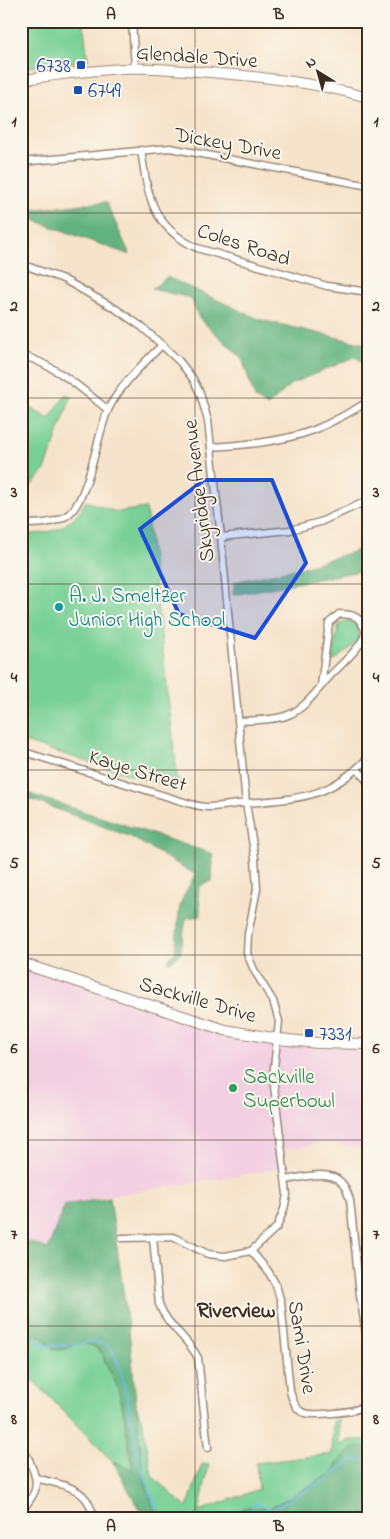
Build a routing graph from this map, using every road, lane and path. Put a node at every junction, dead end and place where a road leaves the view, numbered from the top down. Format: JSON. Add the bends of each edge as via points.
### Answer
{"nodes":[{"id":1,"x":132,"y":21,"type":"edge"},
{"id":2,"x":135,"y":68,"type":"junction"},
{"id":3,"x":21,"y":80,"type":"edge"},
{"id":4,"x":369,"y":98,"type":"edge"},
{"id":5,"x":141,"y":150,"type":"junction"},
{"id":6,"x":21,"y":162,"type":"edge"},
{"id":7,"x":369,"y":186,"type":"edge"},
{"id":8,"x":21,"y":264,"type":"edge"},
{"id":9,"x":369,"y":292,"type":"edge"},
{"id":10,"x":162,"y":345,"type":"junction"},
{"id":11,"x":21,"y":355,"type":"edge"},
{"id":12,"x":369,"y":401,"type":"edge"},
{"id":13,"x":108,"y":410,"type":"junction"},
{"id":14,"x":211,"y":447,"type":"junction"},
{"id":15,"x":369,"y":500,"type":"edge"},
{"id":16,"x":21,"y":524,"type":"edge"},
{"id":17,"x":221,"y":536,"type":"junction"},
{"id":18,"x":321,"y":686,"type":"junction"},
{"id":19,"x":238,"y":721,"type":"junction"},
{"id":20,"x":21,"y":751,"type":"edge"},
{"id":21,"x":369,"y":757,"type":"edge"},
{"id":22,"x":357,"y":769,"type":"junction"},
{"id":23,"x":369,"y":783,"type":"edge"},
{"id":24,"x":246,"y":803,"type":"junction"},
{"id":25,"x":21,"y":963,"type":"edge"},
{"id":26,"x":278,"y":1039,"type":"junction"},
{"id":27,"x":369,"y":1044,"type":"edge"},
{"id":28,"x":286,"y":1180,"type":"junction"},
{"id":29,"x":153,"y":1237,"type":"junction"},
{"id":30,"x":122,"y":1238,"type":"dead end"},
{"id":31,"x":251,"y":1251,"type":"junction"},
{"id":32,"x":369,"y":1352,"type":"edge"},
{"id":33,"x":369,"y":1399,"type":"edge"},
{"id":34,"x":21,"y":1448,"type":"edge"},
{"id":35,"x":208,"y":1448,"type":"dead end"},
{"id":36,"x":37,"y":1478,"type":"junction"},
{"id":37,"x":21,"y":1512,"type":"edge"},
{"id":38,"x":95,"y":1518,"type":"edge"}],
"edges":[{"from":1,"to":2,"type":"street"},
{"from":2,"to":3,"type":"main road","name":"Glendale Drive"},
{"from":2,"to":4,"type":"main road","name":"Glendale Drive","via":[[267,78]]},
{"from":5,"to":6,"type":"street","name":"Dickey Drive"},
{"from":5,"to":7,"type":"street","name":"Dickey Drive","via":[[170,148],[189,151]]},
{"from":5,"to":9,"type":"street","name":"Coles Road","via":[[149,195],[156,212],[166,228],[180,240],[197,248],[327,286]]},
{"from":8,"to":10,"type":"street","name":"Skyridge Avenue","via":[[90,293],[142,327]]},
{"from":10,"to":13,"type":"street","via":[[134,374]]},
{"from":10,"to":14,"type":"street","name":"Skyridge Avenue","via":[[180,362],[200,392]]},
{"from":11,"to":13,"type":"street","via":[[58,371]]},
{"from":12,"to":14,"type":"street","via":[[314,430],[253,443]]},
{"from":13,"to":16,"type":"street","via":[[75,508],[67,516],[48,523]]},
{"from":14,"to":17,"type":"street","name":"Skyridge Avenue"},
{"from":15,"to":17,"type":"street","via":[[290,530]]},
{"from":17,"to":19,"type":"street","name":"Skyridge Avenue"},
{"from":18,"to":18,"type":"street","via":[[329,623],[339,614],[354,615],[366,631],[364,637]]},
{"from":18,"to":19,"type":"street","via":[[288,716]]},
{"from":19,"to":24,"type":"street","name":"Skyridge Avenue"},
{"from":20,"to":24,"type":"street","name":"Kaye Street","via":[[198,806]]},
{"from":21,"to":22,"type":"street","name":"Kaye Street"},
{"from":22,"to":23,"type":"street"},
{"from":22,"to":24,"type":"street","name":"Kaye Street","via":[[336,784],[305,797]]},
{"from":24,"to":26,"type":"street","name":"Skyridge Avenue","via":[[257,888],[247,953],[278,1012]]},
{"from":25,"to":26,"type":"main road","name":"Sackville Drive","via":[[225,1030]]},
{"from":26,"to":27,"type":"main road","name":"Sackville Drive"},
{"from":26,"to":28,"type":"street","name":"Skyridge Avenue","via":[[273,1077]]},
{"from":28,"to":31,"type":"street","name":"Skyridge Avenue","via":[[284,1209],[277,1227]]},
{"from":28,"to":32,"type":"street","via":[[328,1176],[340,1180],[346,1188]]},
{"from":29,"to":30,"type":"street"},
{"from":29,"to":31,"type":"street","via":[[172,1237],[208,1254],[225,1256]]},
{"from":29,"to":35,"type":"street","via":[[161,1311],[198,1358]]},
{"from":31,"to":33,"type":"street","name":"Sami Drive","via":[[276,1285],[281,1302],[290,1391],[298,1408],[304,1413],[346,1412],[360,1408]]},
{"from":34,"to":36,"type":"street"},
{"from":36,"to":37,"type":"street","via":[[35,1490]]},
{"from":36,"to":38,"type":"street","via":[[79,1492],[87,1500]]}]}
